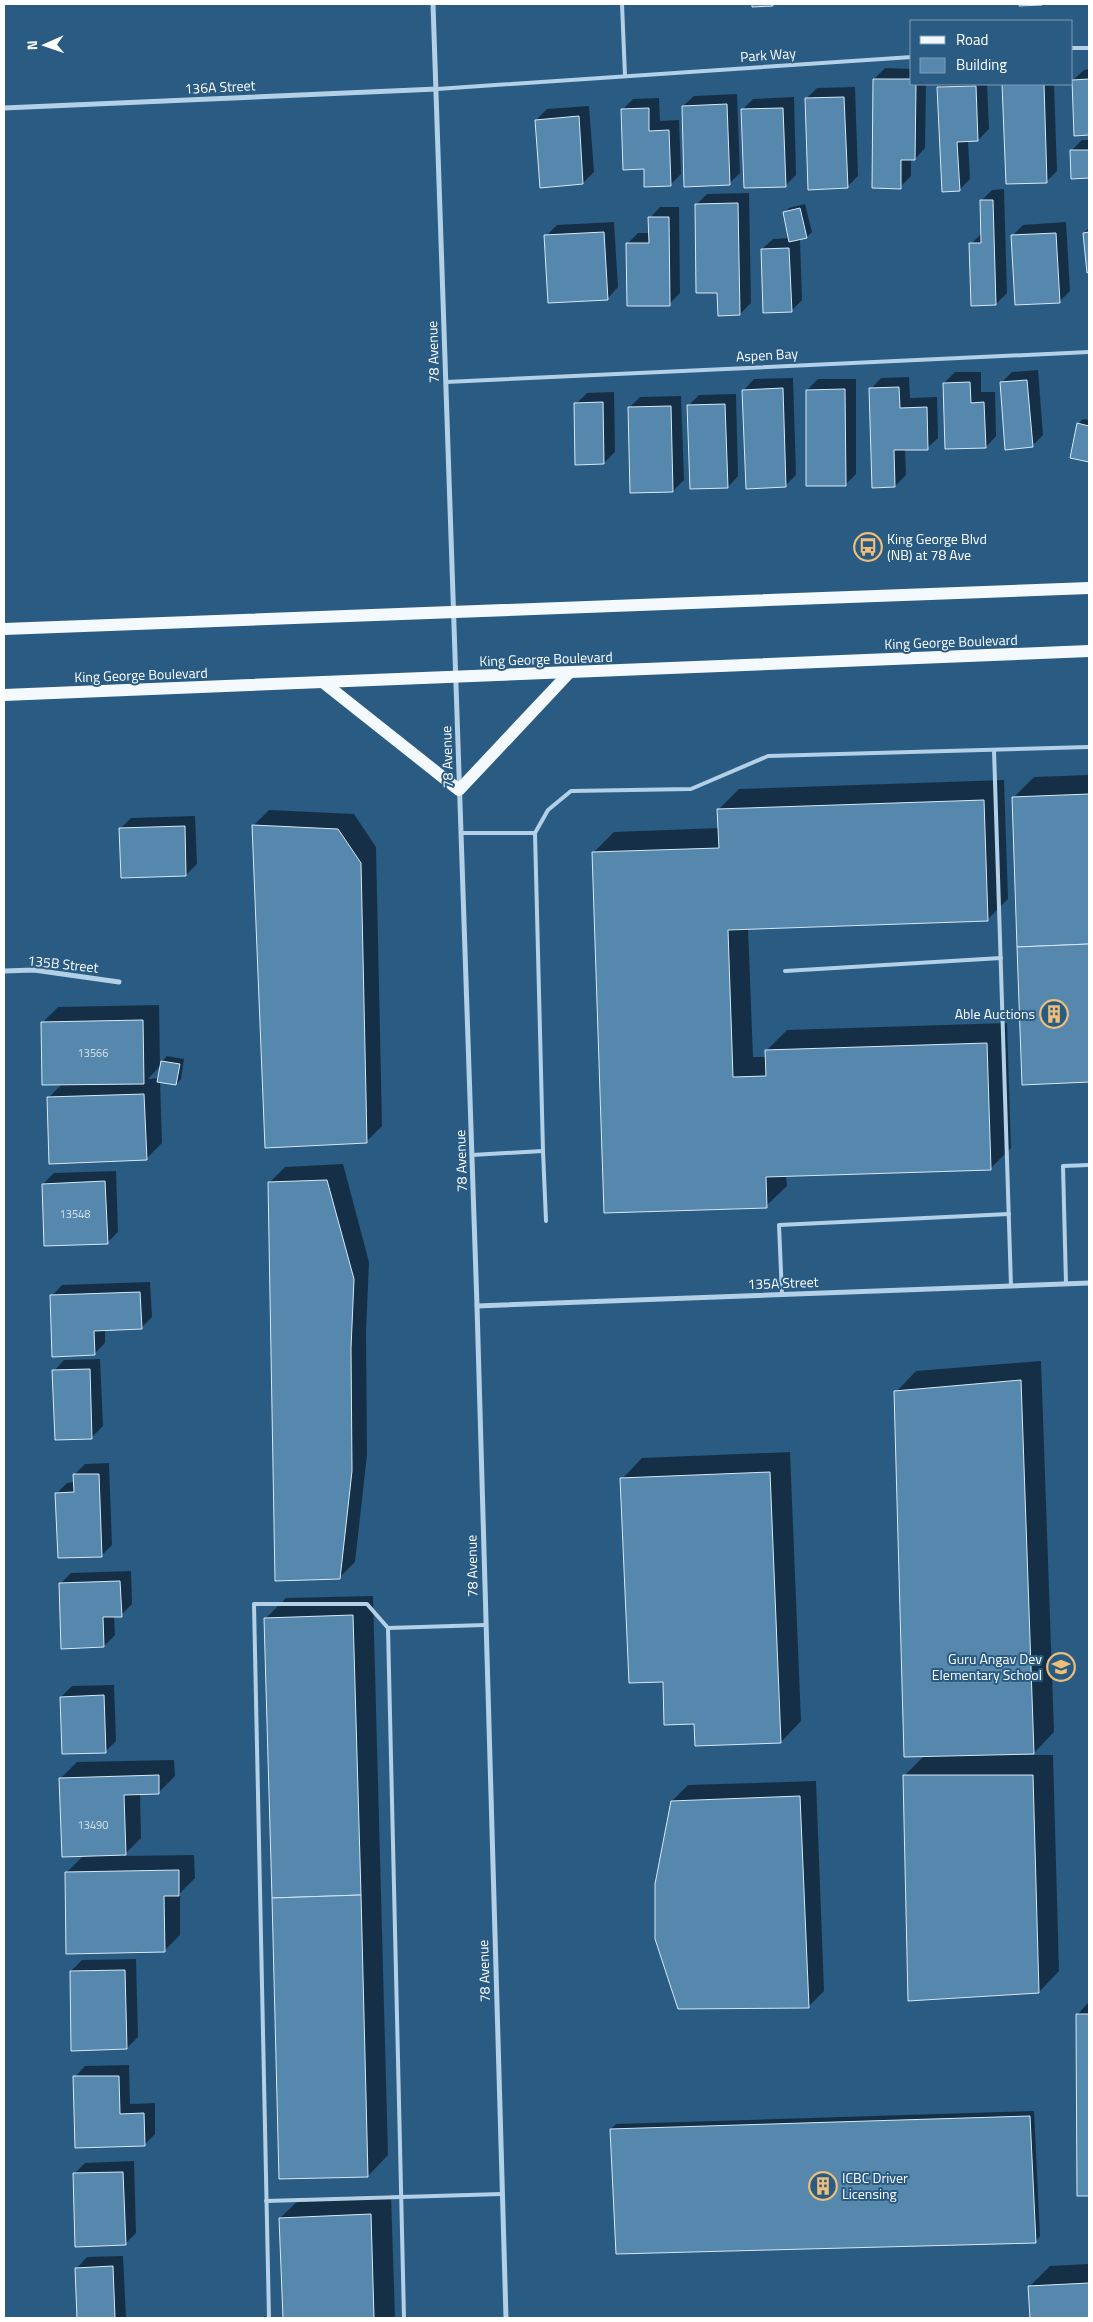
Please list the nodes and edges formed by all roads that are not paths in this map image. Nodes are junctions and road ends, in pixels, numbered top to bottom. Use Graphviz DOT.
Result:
graph roads {
  1 [pos="433,4"];
  2 [pos="622,4"];
  3 [pos="1073,48"];
  4 [pos="1089,48"];
  5 [pos="910,57"];
  6 [pos="625,76"];
  7 [pos="437,89"];
  8 [pos="4,108"];
  9 [pos="1089,352"];
  10 [pos="446,382"];
  11 [pos="1089,588"];
  12 [pos="453,612"];
  13 [pos="4,630"];
  14 [pos="1089,651"];
  15 [pos="568,673"];
  16 [pos="455,677"];
  17 [pos="324,683"];
  18 [pos="4,695"];
  19 [pos="1089,747"];
  20 [pos="994,750"];
  21 [pos="459,790"];
  22 [pos="461,833"];
  23 [pos="535,833"];
  24 [pos="1001,958"];
  25 [pos="4,971"];
  26 [pos="784,971"];
  27 [pos="119,982"];
  28 [pos="543,1151"];
  29 [pos="472,1156"];
  30 [pos="1089,1165"];
  31 [pos="1009,1214"];
  32 [pos="546,1221"];
  33 [pos="1089,1283"];
  34 [pos="1066,1284"];
  35 [pos="1011,1286"];
  36 [pos="782,1295"];
  37 [pos="477,1306"];
  38 [pos="485,1625"];
  39 [pos="388,1628"];
  40 [pos="502,2194"];
  41 [pos="402,2198"];
  42 [pos="266,2201"];
  43 [pos="268,2318"];
  44 [pos="404,2318"];
  45 [pos="506,2318"];
  1 -- 7 [label="street, 78 Avenue"];
  2 -- 6 [label="lane"];
  3 -- 4 [label="lane"];
  5 -- 6 [label="lane, Park Way"];
  6 -- 7 [label="lane, Park Way"];
  7 -- 8 [label="street, 136A Street"];
  7 -- 10 [label="street, 78 Avenue"];
  9 -- 10 [label="lane, Aspen Bay"];
  10 -- 12 [label="street, 78 Avenue"];
  11 -- 12 [label="main road"];
  12 -- 13 [label="main road"];
  12 -- 16 [label="street, 78 Avenue"];
  14 -- 15 [label="main road, King George Boulevard"];
  15 -- 16 [label="main road, King George Boulevard"];
  15 -- 21 [label="main road"];
  16 -- 17 [label="main road, King George Boulevard"];
  16 -- 21 [label="street, 78 Avenue"];
  17 -- 18 [label="main road, King George Boulevard"];
  17 -- 21 [label="main road"];
  19 -- 20 [label="lane"];
  20 -- 23 [label="lane"];
  20 -- 24 [label="lane"];
  21 -- 22 [label="street, 78 Avenue"];
  22 -- 23 [label="lane"];
  22 -- 29 [label="street, 78 Avenue"];
  23 -- 28 [label="lane"];
  24 -- 26 [label="lane"];
  24 -- 31 [label="lane"];
  25 -- 27 [label="street, 135B Street"];
  28 -- 29 [label="lane"];
  28 -- 32 [label="lane"];
  29 -- 37 [label="street, 78 Avenue"];
  30 -- 34 [label="lane"];
  31 -- 35 [label="lane"];
  31 -- 36 [label="lane"];
  33 -- 34 [label="street, 135A Street"];
  34 -- 35 [label="street, 135A Street"];
  35 -- 36 [label="street, 135A Street"];
  36 -- 37 [label="street, 135A Street"];
  37 -- 38 [label="street, 78 Avenue"];
  38 -- 39 [label="lane"];
  38 -- 40 [label="street, 78 Avenue"];
  39 -- 41 [label="lane"];
  39 -- 42 [label="lane"];
  40 -- 41 [label="lane"];
  40 -- 45 [label="street, 78 Avenue"];
  41 -- 42 [label="lane"];
  41 -- 44 [label="lane"];
  42 -- 43 [label="lane"];
}
